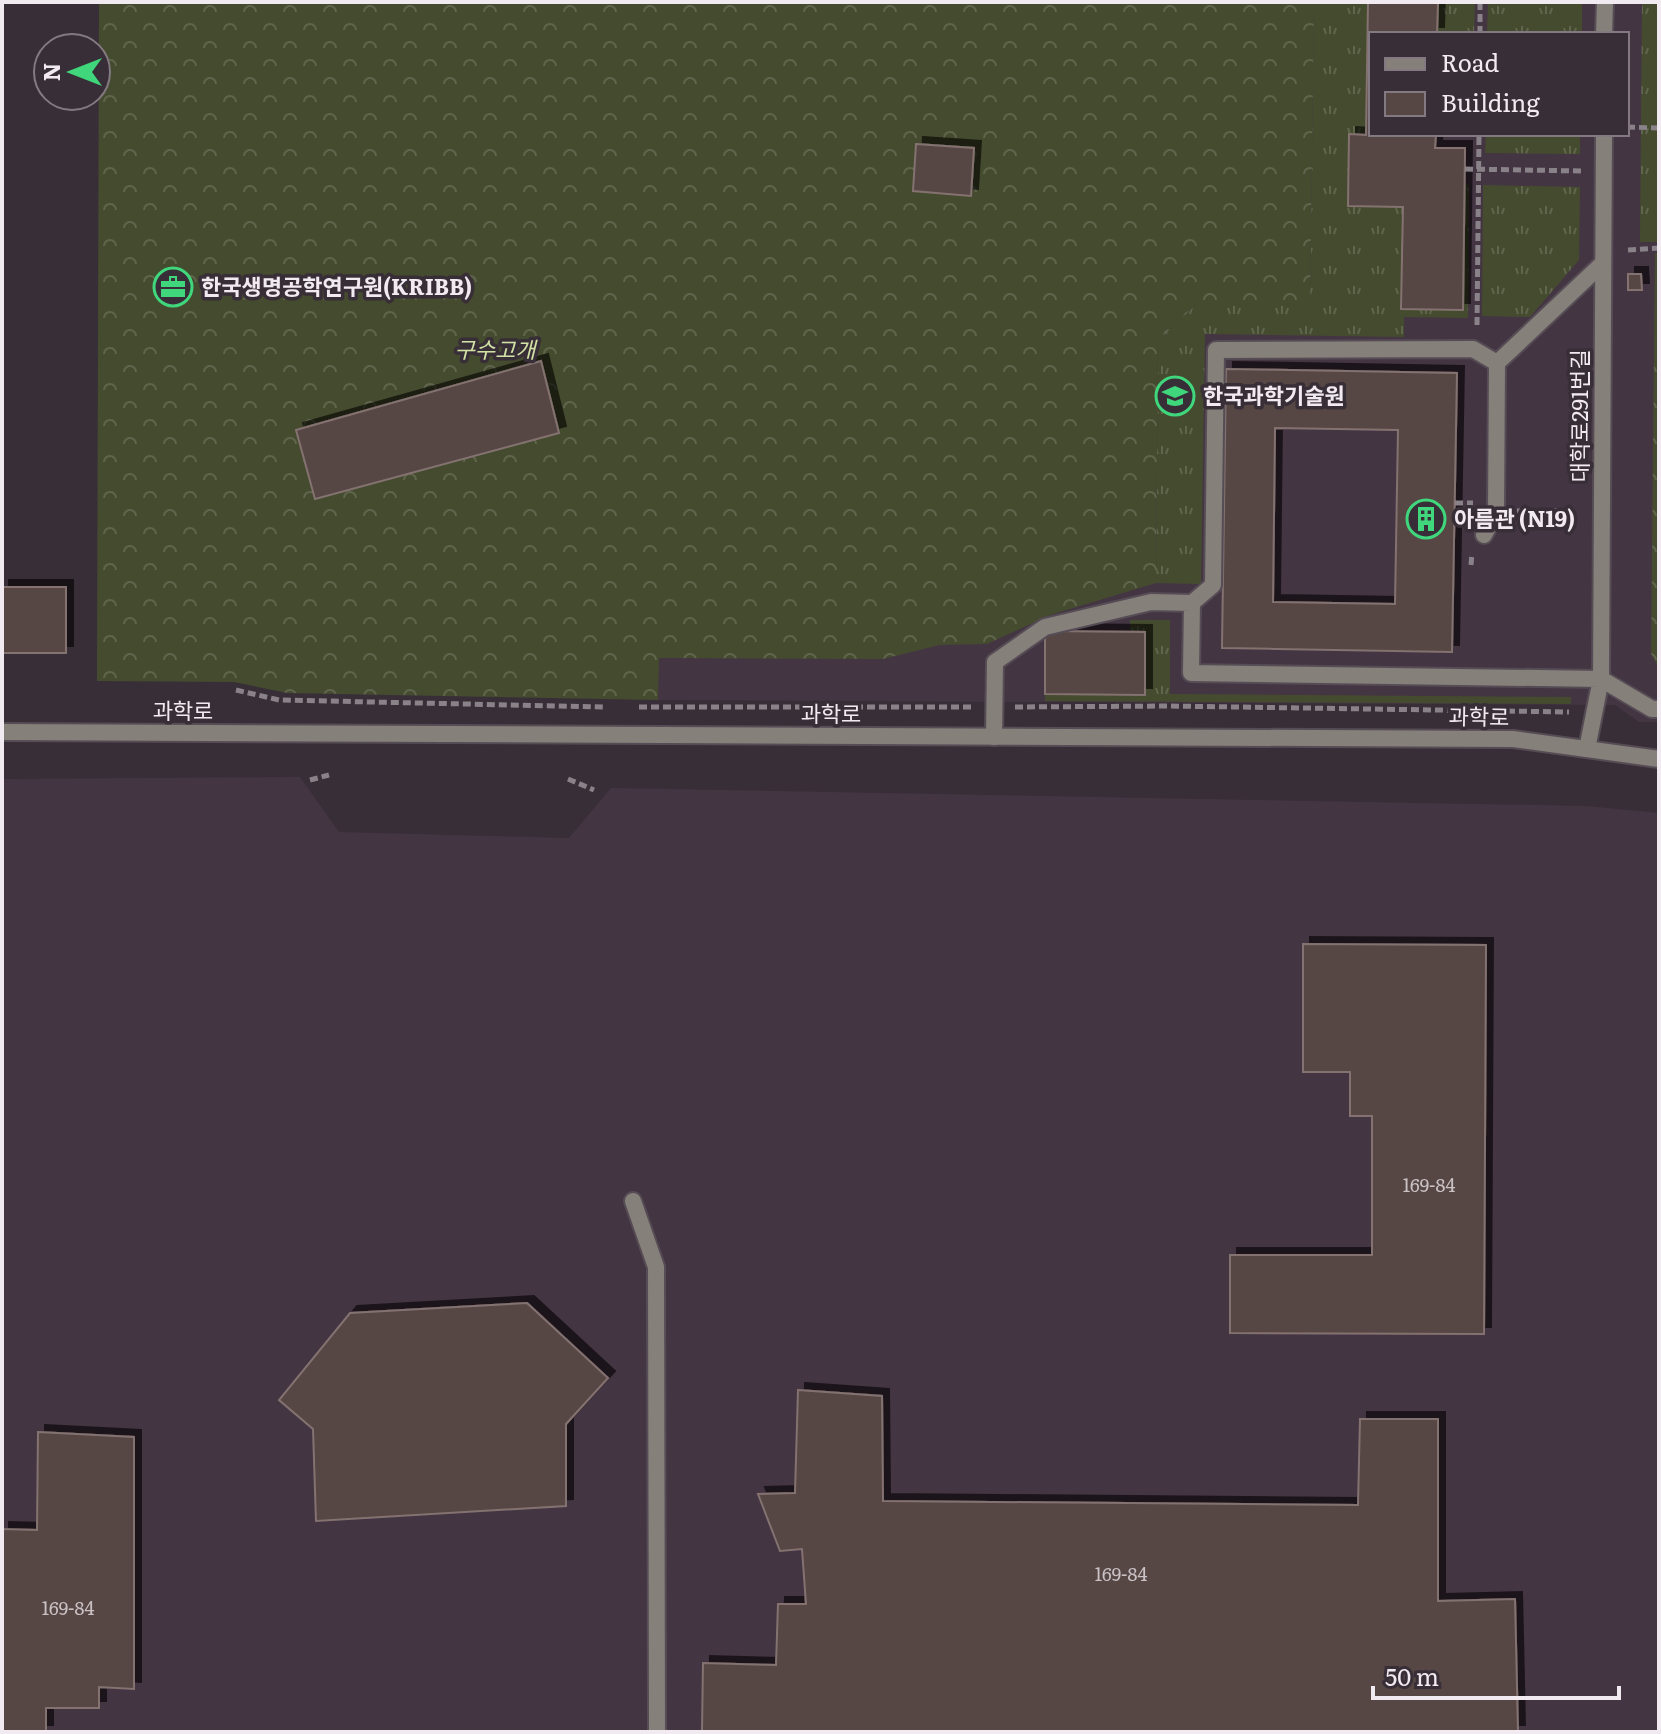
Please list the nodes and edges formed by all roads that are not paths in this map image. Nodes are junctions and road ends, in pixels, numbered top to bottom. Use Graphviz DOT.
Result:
graph roads {
  1 [pos="1605,2"];
  2 [pos="1604,32"];
  3 [pos="1604,136"];
  4 [pos="1603,263"];
  5 [pos="1497,363"];
  6 [pos="1484,535"];
  7 [pos="1192,603"];
  8 [pos="1601,679"];
  9 [pos="1659,709"];
  10 [pos="2,732"];
  11 [pos="994,737"];
  12 [pos="1587,749"];
  13 [pos="1659,759"];
  14 [pos="633,1201"];
  15 [pos="657,1732"];
  1 -- 2 [label="street"];
  3 -- 4 [label="street, 대학로291번길"];
  4 -- 5 [label="street"];
  4 -- 8 [label="street, 대학로291번길"];
  5 -- 6 [label="street"];
  5 -- 7 [label="street"];
  7 -- 8 [label="street"];
  7 -- 11 [label="street"];
  8 -- 9 [label="street"];
  8 -- 12 [label="street, 대학로291번길"];
  10 -- 11 [label="street, 과학로"];
  11 -- 12 [label="street, 과학로"];
  12 -- 13 [label="street, 과학로"];
  14 -- 15 [label="street"];
}
